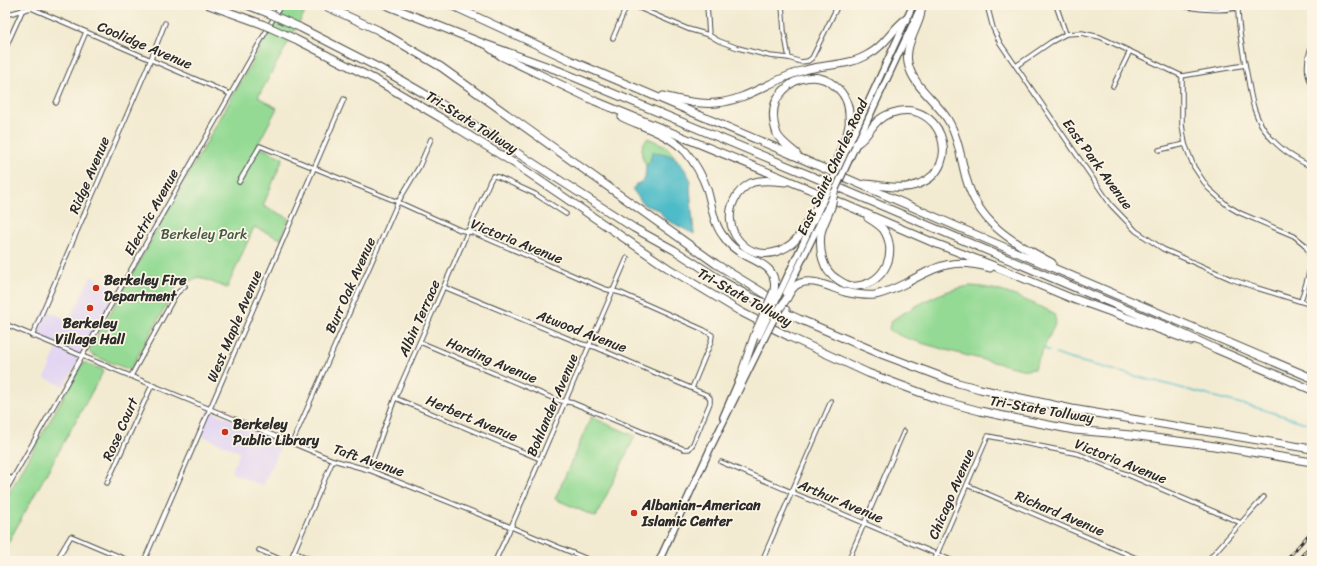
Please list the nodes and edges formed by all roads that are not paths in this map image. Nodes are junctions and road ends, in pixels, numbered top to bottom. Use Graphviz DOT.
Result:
graph roads {
  1 [pos="209,5"];
  2 [pos="222,5"];
  3 [pos="247,5"];
  4 [pos="281,5"];
  5 [pos="323,5"];
  6 [pos="386,5"];
  7 [pos="451,5"];
  8 [pos="627,5"];
  9 [pos="632,5"];
  10 [pos="707,5"];
  11 [pos="782,5"];
  12 [pos="838,5"];
  13 [pos="913,5"];
  14 [pos="921,5"];
  15 [pos="987,5"];
  16 [pos="1056,5"];
  17 [pos="1180,5"];
  18 [pos="1242,5"];
  19 [pos="1238,8"];
  20 [pos="23,9"];
  21 [pos="5,15"];
  22 [pos="906,19"];
  23 [pos="166,23"];
  24 [pos="262,24"];
  25 [pos="86,32"];
  26 [pos="1066,34"];
  27 [pos="709,35"];
  28 [pos="613,38"];
  29 [pos="482,43"];
  30 [pos="1312,44"];
  31 [pos="5,49"];
  32 [pos="1130,51"];
  33 [pos="789,58"];
  34 [pos="151,60"];
  35 [pos="1245,65"];
  36 [pos="1016,66"];
  37 [pos="1182,76"];
  38 [pos="626,84"];
  39 [pos="1312,85"];
  40 [pos="1113,86"];
  41 [pos="230,94"];
  42 [pos="344,99"];
  43 [pos="594,101"];
  44 [pos="56,103"];
  45 [pos="431,139"];
  46 [pos="856,144"];
  47 [pos="1185,144"];
  48 [pos="1159,150"];
  49 [pos="841,156"];
  50 [pos="810,162"];
  51 [pos="1312,167"];
  52 [pos="314,168"];
  53 [pos="837,169"];
  54 [pos="239,182"];
  55 [pos="790,182"];
  56 [pos="860,184"];
  57 [pos="834,193"];
  58 [pos="398,202"];
  59 [pos="827,205"];
  60 [pos="851,207"];
  61 [pos="566,214"];
  62 [pos="468,232"];
  63 [pos="627,258"];
  64 [pos="1094,285"];
  65 [pos="185,286"];
  66 [pos="444,287"];
  67 [pos="613,291"];
  68 [pos="777,292"];
  69 [pos="786,298"];
  70 [pos="1078,301"];
  71 [pos="1301,301"];
  72 [pos="1312,304"];
  73 [pos="778,311"];
  74 [pos="799,319"];
  75 [pos="5,325"];
  76 [pos="32,336"];
  77 [pos="420,342"];
  78 [pos="589,346"];
  79 [pos="1216,349"];
  80 [pos="82,356"];
  81 [pos="743,369"];
  82 [pos="131,376"];
  83 [pos="1312,378"];
  84 [pos="152,385"];
  85 [pos="692,388"];
  86 [pos="1312,390"];
  87 [pos="395,398"];
  88 [pos="831,401"];
  89 [pos="565,402"];
  90 [pos="210,409"];
  91 [pos="904,431"];
  92 [pos="988,436"];
  93 [pos="292,443"];
  94 [pos="711,447"];
  95 [pos="690,449"];
  96 [pos="1312,449"];
  97 [pos="540,459"];
  98 [pos="333,460"];
  99 [pos="721,462"];
  100 [pos="1312,462"];
  101 [pos="369,470"];
  102 [pos="5,475"];
  103 [pos="12,478"];
  104 [pos="107,483"];
  105 [pos="967,485"];
  106 [pos="5,492"];
  107 [pos="792,492"];
  108 [pos="1264,497"];
  109 [pos="864,523"];
  110 [pos="1241,523"];
  111 [pos="511,527"];
  112 [pos="259,550"];
  113 [pos="294,552"];
  114 [pos="937,554"];
  115 [pos="56,561"];
  116 [pos="130,561"];
  117 [pos="144,561"];
  118 [pos="284,561"];
  119 [pos="290,561"];
  120 [pos="314,561"];
  121 [pos="495,561"];
  122 [pos="592,561"];
  123 [pos="659,561"];
  124 [pos="762,561"];
  125 [pos="848,561"];
  126 [pos="934,561"];
  127 [pos="953,561"];
  128 [pos="1143,561"];
  129 [pos="1207,561"];
  1 -- 24 [label="highway"];
  2 -- 24 [label="highway, Tri-State Tollway"];
  3 -- 74 [label="highway, Tri-State Tollway, bridge"];
  4 -- 41 [label="street, Electric Avenue"];
  5 -- 74 [label="highway"];
  6 -- 29 [label="highway"];
  7 -- 38 [label="highway"];
  8 -- 28 [label="street"];
  9 -- 27 [label="street"];
  10 -- 27 [label="street"];
  11 -- 33 [label="street"];
  12 -- 33 [label="street"];
  13 -- 22 [label="main road, East Saint Charles Road"];
  14 -- 46 [label="main road, East Saint Charles Road"];
  14 -- 64 [label="highway"];
  15 -- 36 [label="street, East Park Avenue"];
  16 -- 26 [label="street"];
  17 -- 19 [label="street"];
  18 -- 19 [label="street"];
  19 -- 35 [label="street"];
  20 -- 21 [label="street, Coolidge Avenue"];
  20 -- 25 [label="street, Coolidge Avenue"];
  20 -- 31 [label="street"];
  22 -- 38 [label="highway"];
  22 -- 49 [label="main road, East Saint Charles Road"];
  23 -- 34 [label="street, Ridge Avenue"];
  24 -- 100 [label="highway, Tri-State Tollway, bridge"];
  25 -- 34 [label="street, Coolidge Avenue"];
  25 -- 44 [label="street"];
  26 -- 32 [label="street"];
  26 -- 36 [label="street"];
  27 -- 33 [label="street"];
  29 -- 43 [label="highway"];
  29 -- 79 [label="highway"];
  30 -- 39 [label="street"];
  32 -- 37 [label="street"];
  32 -- 40 [label="street"];
  34 -- 41 [label="street, Coolidge Avenue"];
  34 -- 76 [label="street, Ridge Avenue"];
  35 -- 37 [label="street"];
  35 -- 51 [label="street"];
  36 -- 71 [label="street, East Park Avenue"];
  37 -- 47 [label="street"];
  38 -- 50 [label="highway"];
  41 -- 80 [label="street, Electric Avenue"];
  42 -- 52 [label="street, West Maple Avenue"];
  43 -- 55 [label="highway"];
  43 -- 68 [label="highway"];
  45 -- 58 [label="street, Burr Oak Avenue"];
  46 -- 56 [label="highway"];
  46 -- 57 [label="main road, East Saint Charles Road, bridge"];
  47 -- 48 [label="street"];
  47 -- 71 [label="street"];
  49 -- 50 [label="highway"];
  49 -- 53 [label="highway, bridge"];
  50 -- 56 [label="highway"];
  52 -- 54 [label="street, Victoria Avenue"];
  52 -- 58 [label="street, Victoria Avenue"];
  52 -- 90 [label="street, West Maple Avenue"];
  53 -- 59 [label="main road, East Saint Charles Road, bridge"];
  55 -- 59 [label="highway"];
  55 -- 60 [label="highway"];
  56 -- 64 [label="highway"];
  57 -- 59 [label="highway, bridge"];
  58 -- 62 [label="street, Victoria Avenue"];
  58 -- 93 [label="street, Burr Oak Avenue"];
  59 -- 60 [label="highway"];
  59 -- 68 [label="main road, East Saint Charles Road"];
  59 -- 69 [label="main road, East Saint Charles Road"];
  60 -- 70 [label="highway"];
  61 -- 62 [label="street, Albin Terrace"];
  62 -- 66 [label="street, Albin Terrace"];
  62 -- 67 [label="street, Victoria Avenue"];
  63 -- 67 [label="street, Bohlander Avenue"];
  64 -- 83 [label="highway"];
  65 -- 82 [label="street"];
  66 -- 77 [label="street, Albin Terrace"];
  66 -- 78 [label="street, Atwood Avenue"];
  67 -- 78 [label="street, Bohlander Avenue"];
  67 -- 85 [label="street, Victoria Avenue"];
  68 -- 81 [label="highway, bridge"];
  69 -- 70 [label="highway"];
  69 -- 73 [label="highway, bridge"];
  70 -- 79 [label="highway"];
  71 -- 72 [label="street, East Park Avenue"];
  73 -- 94 [label="main road, bridge"];
  74 -- 96 [label="highway, Tri-State Tollway"];
  75 -- 76 [label="street, Taft Avenue"];
  76 -- 80 [label="street, Taft Avenue"];
  77 -- 87 [label="street, Albin Terrace"];
  77 -- 89 [label="street, Harding Avenue"];
  78 -- 85 [label="street, Atwood Avenue"];
  78 -- 89 [label="street, Bohlander Avenue"];
  79 -- 86 [label="highway"];
  80 -- 82 [label="street, Taft Avenue"];
  80 -- 103 [label="street, Electric Avenue"];
  81 -- 94 [label="main road"];
  82 -- 84 [label="street, Taft Avenue"];
  84 -- 90 [label="street, Taft Avenue"];
  84 -- 104 [label="street, Rose Court"];
  85 -- 95 [label="street, Atwood Avenue"];
  87 -- 97 [label="street, Herbert Avenue"];
  87 -- 101 [label="street, Albin Terrace"];
  88 -- 107 [label="street"];
  89 -- 95 [label="street, Harding Avenue"];
  89 -- 97 [label="street, Bohlander Avenue"];
  90 -- 93 [label="street, Taft Avenue"];
  90 -- 117 [label="street, West Maple Avenue"];
  91 -- 109 [label="street"];
  92 -- 105 [label="street, Chicago Avenue"];
  92 -- 110 [label="street, Victoria Avenue"];
  93 -- 98 [label="street, Taft Avenue"];
  94 -- 123 [label="main road"];
  97 -- 111 [label="street, Bohlander Avenue"];
  98 -- 101 [label="street, Taft Avenue"];
  98 -- 113 [label="street"];
  99 -- 107 [label="street, Arthur Avenue"];
  101 -- 111 [label="street, Taft Avenue"];
  102 -- 103 [label="street"];
  103 -- 106 [label="street, Electric Avenue"];
  105 -- 114 [label="street, Chicago Avenue"];
  105 -- 128 [label="street, Richard Avenue"];
  107 -- 109 [label="street, Arthur Avenue"];
  107 -- 124 [label="street"];
  108 -- 110 [label="street"];
  109 -- 114 [label="street, Arthur Avenue"];
  109 -- 125 [label="street"];
  110 -- 129 [label="street"];
  111 -- 121 [label="street, Bohlander Avenue"];
  111 -- 122 [label="street, Taft Avenue"];
  112 -- 118 [label="street"];
  113 -- 119 [label="street"];
  113 -- 120 [label="street"];
  114 -- 126 [label="street, Chicago Avenue"];
  114 -- 127 [label="street, Arthur Avenue"];
  115 -- 116 [label="street"];
}
